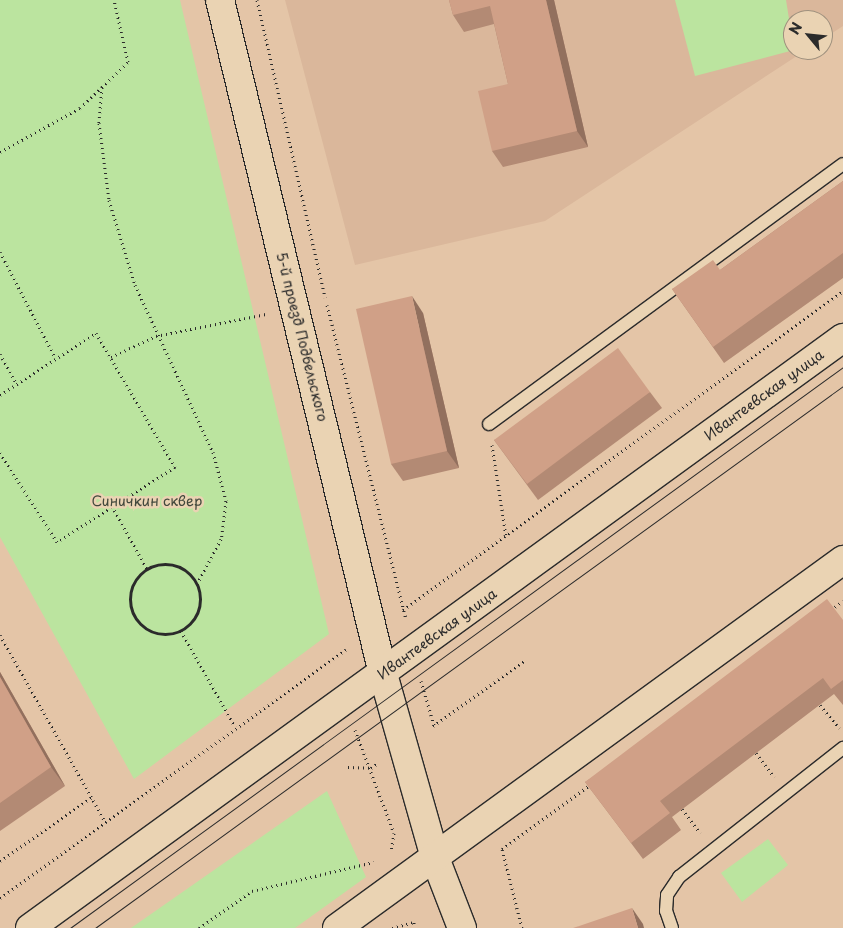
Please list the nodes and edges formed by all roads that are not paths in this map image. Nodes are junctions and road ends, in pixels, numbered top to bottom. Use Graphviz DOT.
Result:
graph roads {
  1 [pos="220,0"];
  2 [pos="843,164"];
  3 [pos="843,338"];
  4 [pos="489,424"];
  5 [pos="843,560"];
  6 [pos="383,674"];
  7 [pos="843,748"];
  8 [pos="435,858"];
  9 [pos="30,928"];
  10 [pos="337,928"];
  11 [pos="462,928"];
  12 [pos="672,928"];
  1 -- 6 [label="street, 5-й проезд Подбельского"];
  2 -- 4 [label="lane"];
  3 -- 6 [label="street, Ивантеевская улица"];
  5 -- 8 [label="street"];
  6 -- 8 [label="street, 5-й проезд Подбельского"];
  6 -- 9 [label="street, Ивантеевская улица"];
  7 -- 12 [label="lane"];
  8 -- 10 [label="street"];
  8 -- 11 [label="street, 5-й проезд Подбельского"];
}
